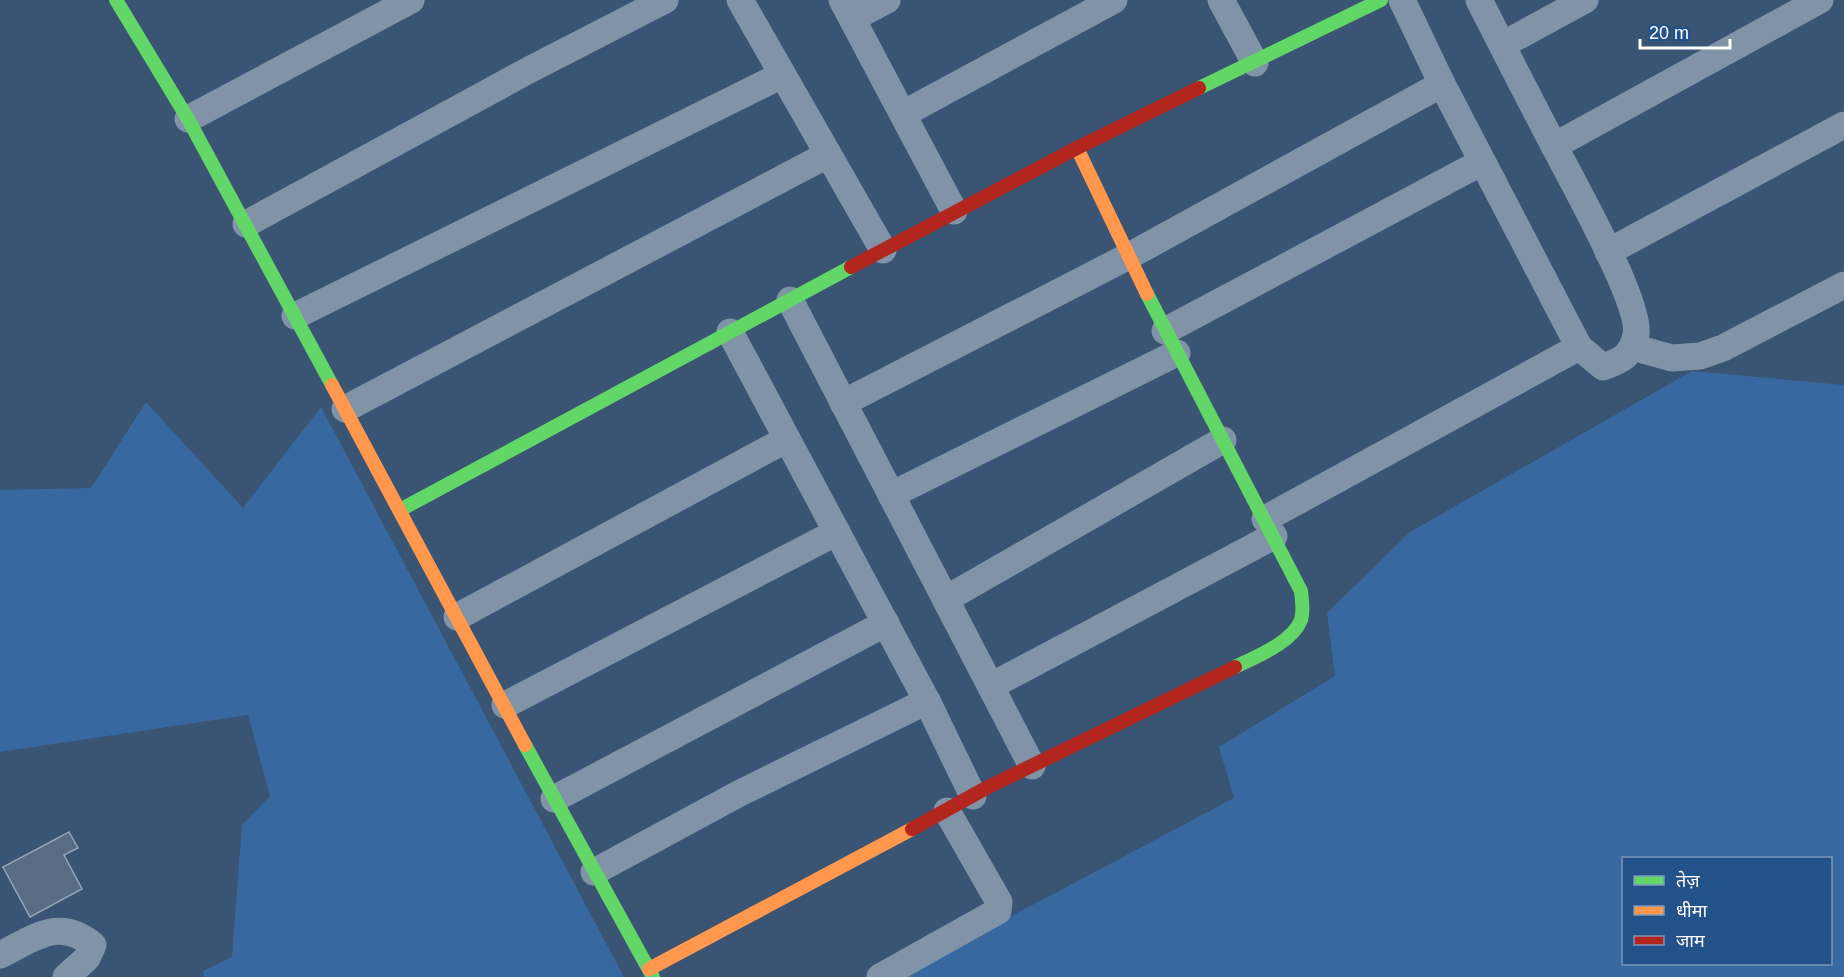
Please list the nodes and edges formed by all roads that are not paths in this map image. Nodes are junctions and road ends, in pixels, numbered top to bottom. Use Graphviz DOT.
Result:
graph roads {
  1 [pos="116,0"];
  2 [pos="411,0"];
  3 [pos="665,0"];
  4 [pos="740,0"];
  5 [pos="887,0"];
  6 [pos="1114,0"];
  7 [pos="1221,0"];
  8 [pos="1381,0"];
  9 [pos="1402,0"];
  10 [pos="1479,0"];
  11 [pos="1585,0"];
  12 [pos="1820,0"];
  13 [pos="847,9"];
  14 [pos="1502,45"];
  15 [pos="1255,63"];
  16 [pos="782,75"];
  17 [pos="1442,84"];
  18 [pos="903,114"];
  19 [pos="188,119"];
  20 [pos="1844,125"];
  21 [pos="1554,146"];
  22 [pos="1077,148"];
  23 [pos="827,155"];
  24 [pos="1482,162"];
  25 [pos="954,211"];
  26 [pos="246,224"];
  27 [pos="883,250"];
  28 [pos="1608,252"];
  29 [pos="1129,256"];
  30 [pos="1844,285"];
  31 [pos="790,300"];
  32 [pos="295,316"];
  33 [pos="730,332"];
  34 [pos="1171,342"];
  35 [pos="1579,347"];
  36 [pos="1632,347"];
  37 [pos="843,403"];
  38 [pos="345,409"];
  39 [pos="787,439"];
  40 [pos="1223,440"];
  41 [pos="891,495"];
  42 [pos="400,510"];
  43 [pos="1269,528"];
  44 [pos="837,532"];
  45 [pos="946,599"];
  46 [pos="457,617"];
  47 [pos="886,623"];
  48 [pos="991,686"];
  49 [pos="927,701"];
  50 [pos="505,705"];
  51 [pos="1032,766"];
  52 [pos="973,796"];
  53 [pos="554,799"];
  54 [pos="946,811"];
  55 [pos="594,872"];
  56 [pos="0,954"];
  57 [pos="651,973"];
  58 [pos="66,977"];
  59 [pos="880,977"];
  1 -- 19 [label="street"];
  2 -- 19 [label="street"];
  3 -- 26 [label="street"];
  4 -- 16 [label="street"];
  5 -- 13 [label="street"];
  6 -- 18 [label="street"];
  7 -- 15 [label="street"];
  8 -- 15 [label="street"];
  9 -- 17 [label="street"];
  10 -- 14 [label="street"];
  11 -- 14 [label="street"];
  12 -- 21 [label="street"];
  13 -- 18 [label="street"];
  14 -- 21 [label="street"];
  15 -- 22 [label="street"];
  16 -- 23 [label="street"];
  16 -- 32 [label="street"];
  17 -- 24 [label="street"];
  17 -- 29 [label="street"];
  18 -- 25 [label="street"];
  19 -- 26 [label="street"];
  20 -- 28 [label="street"];
  21 -- 28 [label="street"];
  22 -- 25 [label="street"];
  22 -- 29 [label="street"];
  23 -- 27 [label="street"];
  23 -- 38 [label="street"];
  24 -- 34 [label="street"];
  24 -- 35 [label="street"];
  25 -- 27 [label="street"];
  26 -- 32 [label="street"];
  27 -- 31 [label="street"];
  28 -- 36 [label="street"];
  29 -- 34 [label="street"];
  29 -- 37 [label="street"];
  30 -- 36 [label="street"];
  31 -- 33 [label="street"];
  31 -- 37 [label="street"];
  32 -- 38 [label="street"];
  33 -- 39 [label="street"];
  33 -- 42 [label="street"];
  34 -- 40 [label="street"];
  34 -- 41 [label="street"];
  35 -- 36 [label="street"];
  35 -- 43 [label="street"];
  37 -- 41 [label="street"];
  38 -- 42 [label="street"];
  39 -- 44 [label="street"];
  39 -- 46 [label="street"];
  40 -- 43 [label="street"];
  40 -- 45 [label="street"];
  41 -- 45 [label="street"];
  42 -- 46 [label="street"];
  43 -- 48 [label="street"];
  43 -- 51 [label="street"];
  44 -- 47 [label="street"];
  44 -- 50 [label="street"];
  45 -- 48 [label="street"];
  46 -- 50 [label="street"];
  47 -- 49 [label="street"];
  47 -- 53 [label="street"];
  48 -- 51 [label="street"];
  49 -- 52 [label="street"];
  49 -- 55 [label="street"];
  50 -- 53 [label="street"];
  51 -- 52 [label="street"];
  52 -- 54 [label="street"];
  53 -- 55 [label="street"];
  54 -- 57 [label="street"];
  54 -- 59 [label="street"];
  55 -- 57 [label="street"];
  56 -- 58 [label="street"];
}
